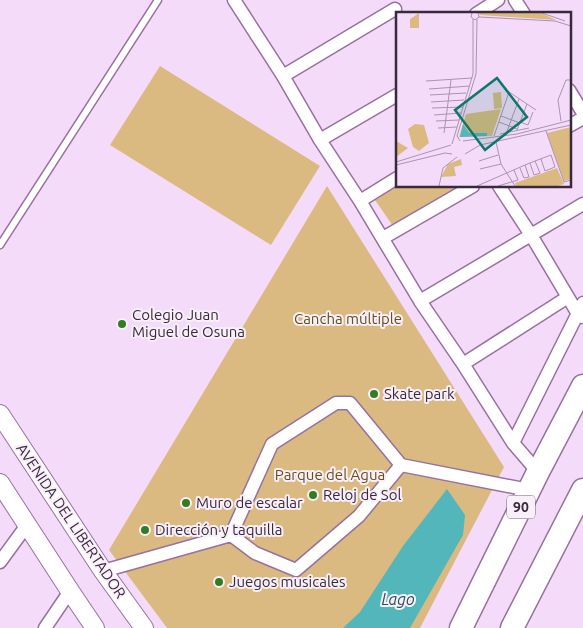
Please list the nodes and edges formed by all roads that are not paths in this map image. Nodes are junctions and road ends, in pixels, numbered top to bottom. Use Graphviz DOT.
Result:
graph roads {
  1 [pos="158,0"];
  2 [pos="234,0"];
  3 [pos="498,0"];
  4 [pos="515,0"];
  5 [pos="394,8"];
  6 [pos="479,12"];
  7 [pos="523,12"];
  8 [pos="283,76"];
  9 [pos="570,92"];
  10 [pos="396,97"];
  11 [pos="583,112"];
  12 [pos="570,125"];
  13 [pos="320,140"];
  14 [pos="396,179"];
  15 [pos="470,188"];
  16 [pos="500,188"];
  17 [pos="360,201"];
  18 [pos="583,204"];
  19 [pos="531,235"];
  20 [pos="383,238"];
  21 [pos="0,245"];
  22 [pos="568,297"];
  23 [pos="420,301"];
  24 [pos="581,311"];
  25 [pos="463,364"];
  26 [pos="583,386"];
  27 [pos="0,414"];
  28 [pos="513,444"];
  29 [pos="402,465"];
  30 [pos="534,481"];
  31 [pos="0,483"];
  32 [pos="583,490"];
  33 [pos="27,525"];
  34 [pos="231,535"];
  35 [pos="0,562"];
  36 [pos="103,570"];
  37 [pos="70,591"];
  38 [pos="45,628"];
  39 [pos="95,628"];
  40 [pos="144,628"];
  41 [pos="460,628"];
  42 [pos="512,628"];
  1 -- 21 [label="lane"];
  2 -- 8 [label="street"];
  3 -- 6 [label="street"];
  4 -- 7 [label="street"];
  5 -- 8 [label="street"];
  8 -- 13 [label="street"];
  9 -- 11 [label="street"];
  10 -- 13 [label="street"];
  11 -- 12 [label="street"];
  13 -- 17 [label="street"];
  14 -- 17 [label="street"];
  15 -- 20 [label="street"];
  16 -- 19 [label="street"];
  17 -- 20 [label="street"];
  18 -- 19 [label="street"];
  19 -- 22 [label="street"];
  19 -- 23 [label="street"];
  20 -- 23 [label="street"];
  22 -- 24 [label="street"];
  22 -- 25 [label="street"];
  23 -- 25 [label="street"];
  24 -- 28 [label="street"];
  25 -- 28 [label="street"];
  26 -- 30 [label="highway, 90"];
  27 -- 36 [label="main road, AVENIDA DEL LIBERTADOR"];
  28 -- 30 [label="street"];
  29 -- 30 [label="street"];
  29 -- 34 [label="street"];
  29 -- 34 [label="street"];
  30 -- 41 [label="highway, 90"];
  31 -- 33 [label="main road"];
  32 -- 42 [label="highway"];
  33 -- 35 [label="street"];
  33 -- 37 [label="main road"];
  34 -- 36 [label="street"];
  36 -- 40 [label="main road, AVENIDA DEL LIBERTADOR"];
  37 -- 38 [label="street"];
  37 -- 39 [label="main road"];
}
